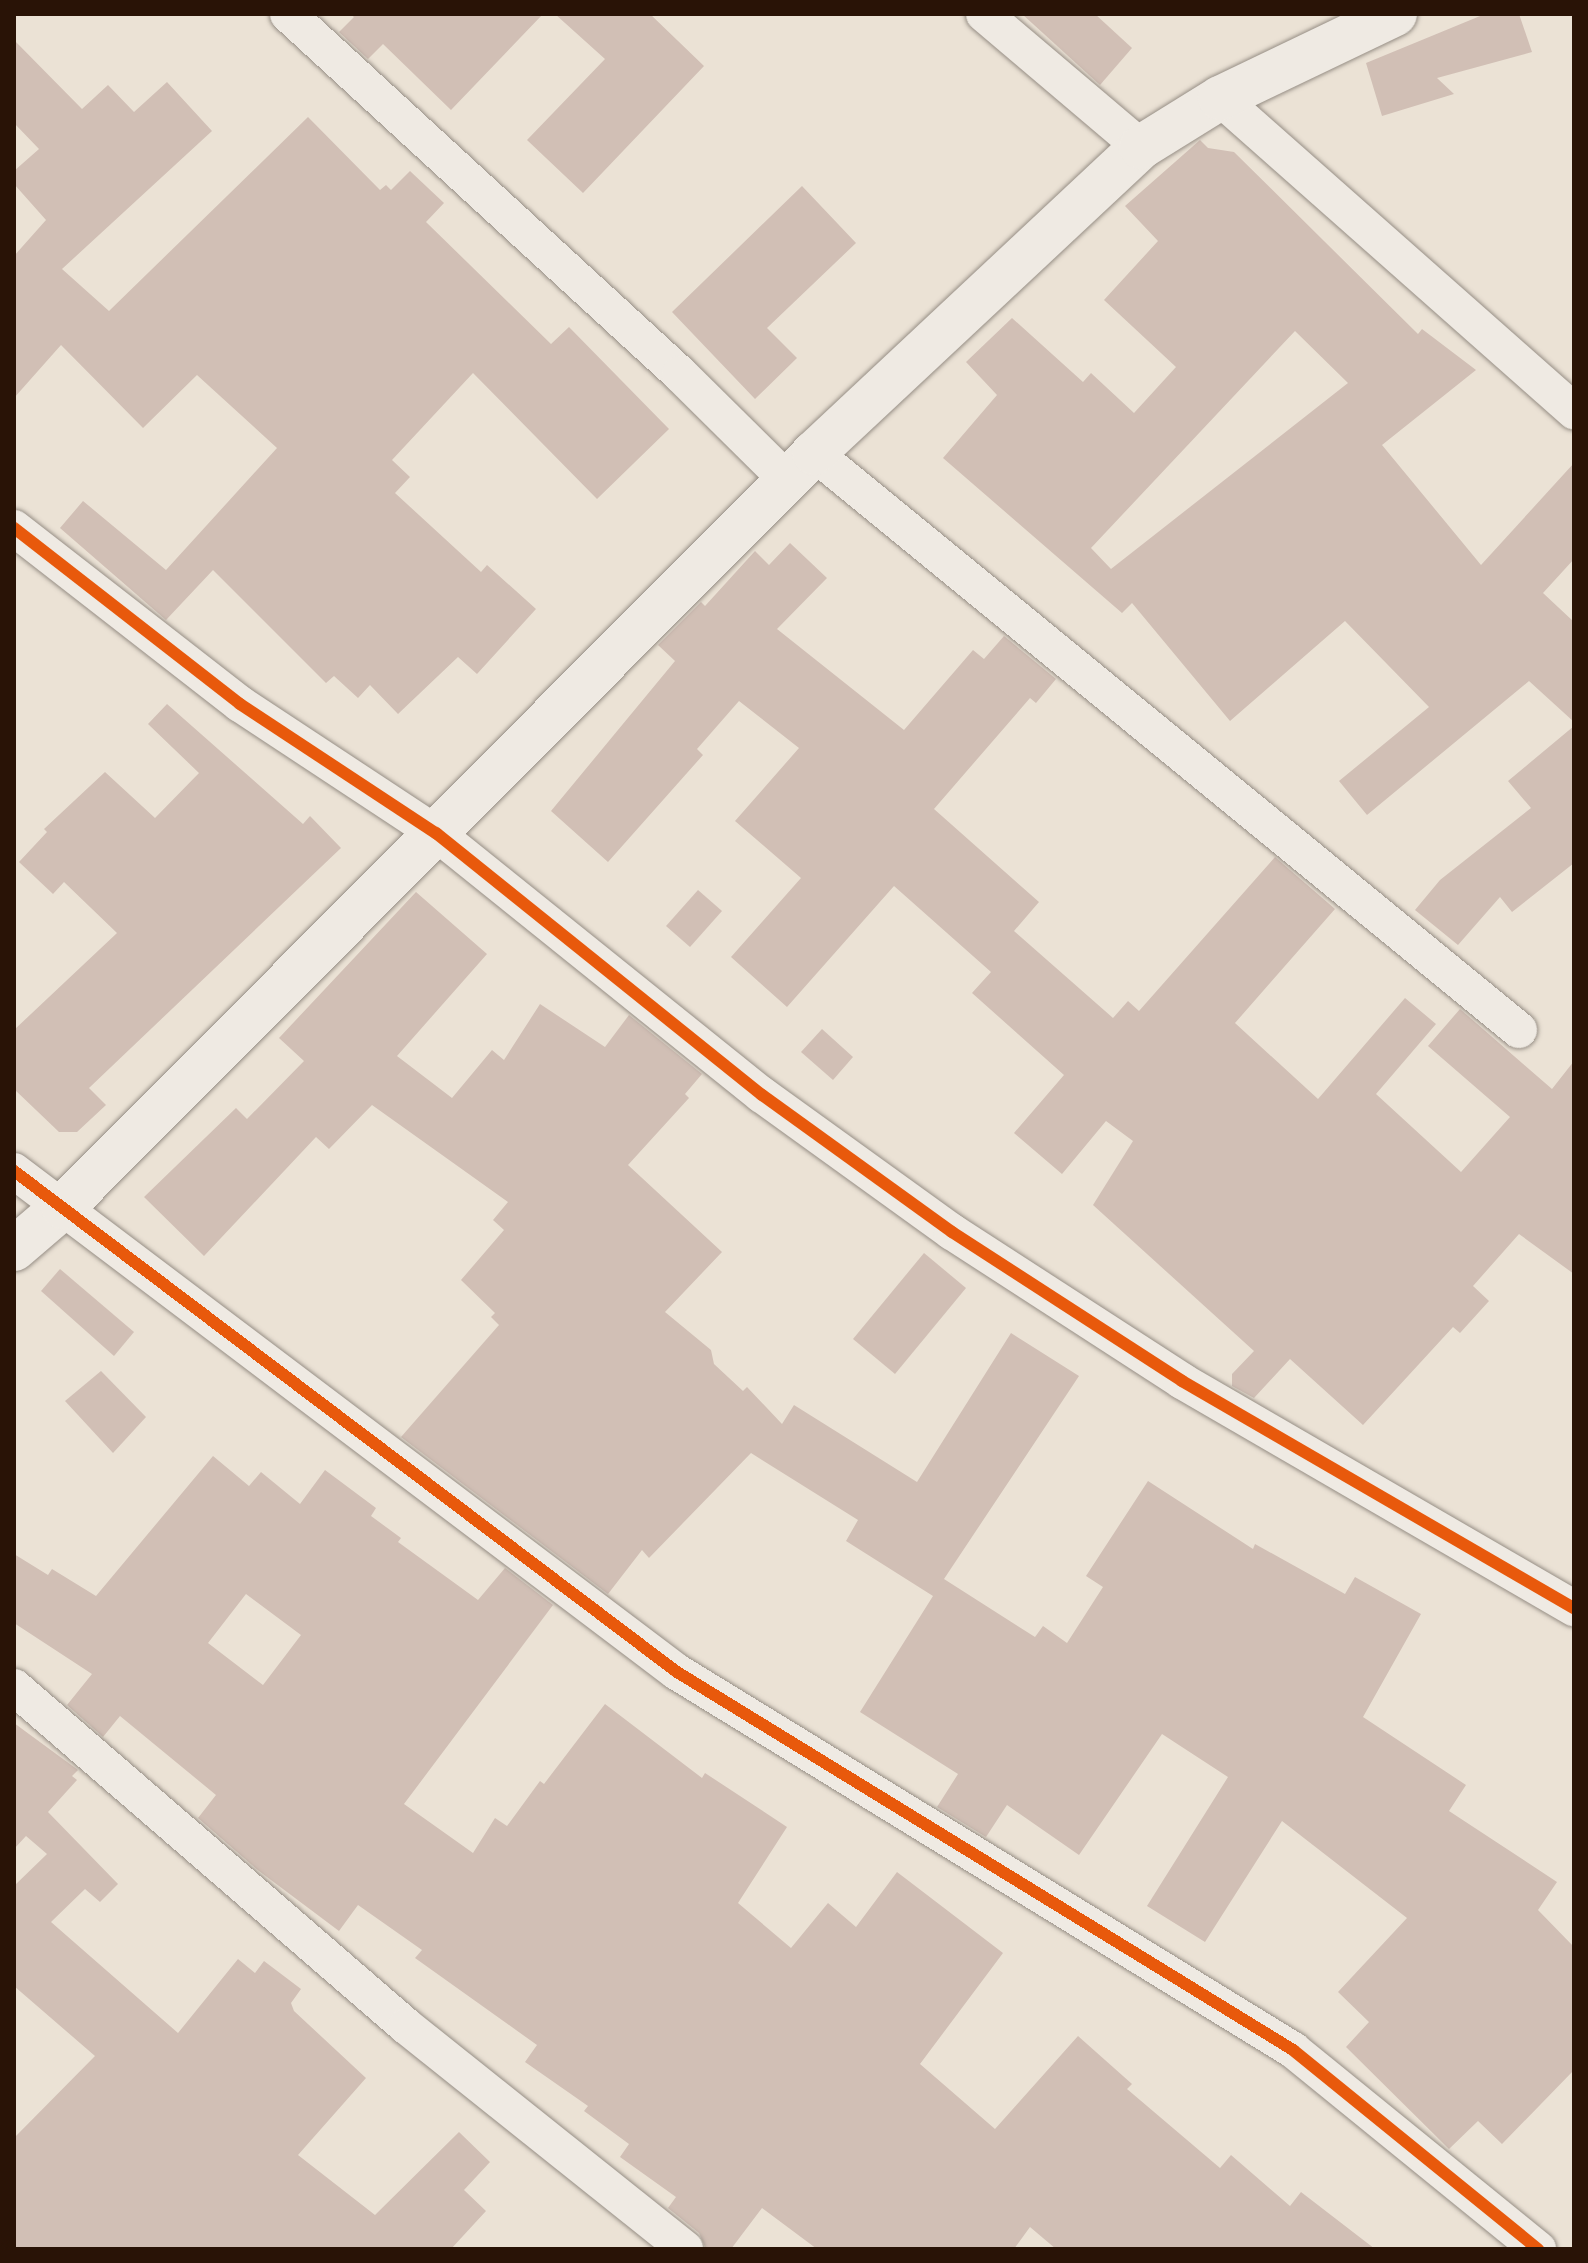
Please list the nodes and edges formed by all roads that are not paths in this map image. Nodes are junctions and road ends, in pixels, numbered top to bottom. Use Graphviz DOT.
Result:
graph roads {
  1 [pos="288,14"];
  2 [pos="984,14"];
  3 [pos="1395,14"];
  4 [pos="1220,98"];
  5 [pos="1141,147"];
  6 [pos="1574,411"];
  7 [pos="801,467"];
  8 [pos="14,528"];
  9 [pos="436,833"];
  10 [pos="1519,1030"];
  11 [pos="14,1171"];
  12 [pos="63,1207"];
  13 [pos="14,1249"];
  14 [pos="1574,1608"];
  15 [pos="14,1687"];
  16 [pos="685,2249"];
  17 [pos="1538,2249"];
  1 -- 7 [label="street"];
  2 -- 5 [label="street"];
  3 -- 4 [label="street"];
  4 -- 5 [label="street"];
  4 -- 6 [label="street"];
  5 -- 7 [label="street"];
  7 -- 9 [label="street"];
  7 -- 10 [label="street"];
  8 -- 9 [label="street"];
  9 -- 12 [label="street"];
  9 -- 14 [label="street"];
  11 -- 12 [label="street"];
  12 -- 13 [label="street"];
  12 -- 17 [label="street"];
  15 -- 16 [label="street"];
}
